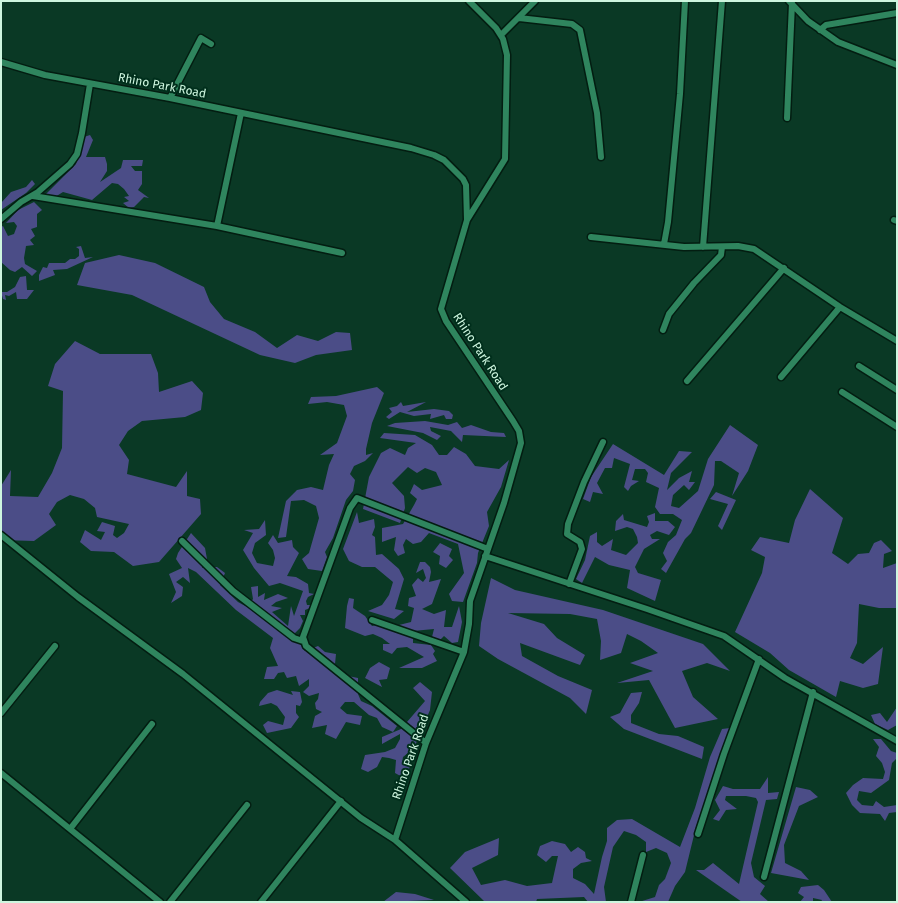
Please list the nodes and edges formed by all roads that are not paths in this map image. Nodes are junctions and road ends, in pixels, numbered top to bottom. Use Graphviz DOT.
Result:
graph roads {
  1 [pos="469,1"];
  2 [pos="535,1"];
  3 [pos="685,1"];
  4 [pos="722,1"];
  5 [pos="790,2"];
  6 [pos="897,13"];
  7 [pos="519,18"];
  8 [pos="820,30"];
  9 [pos="501,36"];
  10 [pos="211,44"];
  11 [pos="1,62"];
  12 [pos="897,65"];
  13 [pos="90,84"];
  14 [pos="170,98"];
  15 [pos="241,113"];
  16 [pos="787,118"];
  17 [pos="601,157"];
  18 [pos="33,196"];
  19 [pos="1,219"];
  20 [pos="467,220"];
  21 [pos="217,226"];
  22 [pos="592,237"];
  23 [pos="664,244"];
  24 [pos="702,246"];
  25 [pos="722,246"];
  26 [pos="342,253"];
  27 [pos="784,268"];
  28 [pos="840,307"];
  29 [pos="663,330"];
  30 [pos="897,341"];
  31 [pos="859,366"];
  32 [pos="781,377"];
  33 [pos="687,380"];
  34 [pos="897,390"];
  35 [pos="842,392"];
  36 [pos="897,427"];
  37 [pos="604,442"];
  38 [pos="1,535"];
  39 [pos="182,541"];
  40 [pos="486,553"];
  41 [pos="568,584"];
  42 [pos="372,620"];
  43 [pos="303,641"];
  44 [pos="55,646"];
  45 [pos="464,652"];
  46 [pos="759,659"];
  47 [pos="813,692"];
  48 [pos="1,713"];
  49 [pos="152,724"];
  50 [pos="897,741"];
  51 [pos="426,743"];
  52 [pos="1,773"];
  53 [pos="341,801"];
  54 [pos="246,805"];
  55 [pos="70,829"];
  56 [pos="698,834"];
  57 [pos="395,840"];
  58 [pos="643,855"];
  59 [pos="764,877"];
  60 [pos="160,902"];
  61 [pos="170,902"];
  62 [pos="261,902"];
  63 [pos="466,902"];
  64 [pos="631,902"];
  1 -- 9 [label="street"];
  2 -- 7 [label="street"];
  3 -- 23 [label="street"];
  4 -- 24 [label="street"];
  5 -- 8 [label="street"];
  5 -- 16 [label="street"];
  6 -- 8 [label="street"];
  7 -- 9 [label="street"];
  7 -- 17 [label="street"];
  8 -- 12 [label="street"];
  9 -- 20 [label="street"];
  10 -- 14 [label="street"];
  11 -- 13 [label="street, Rhino Park Road"];
  13 -- 14 [label="street, Rhino Park Road"];
  13 -- 18 [label="street"];
  14 -- 15 [label="street, Rhino Park Road"];
  15 -- 20 [label="street, Rhino Park Road"];
  15 -- 21 [label="street"];
  18 -- 19 [label="street"];
  18 -- 21 [label="street"];
  20 -- 40 [label="street, Rhino Park Road"];
  21 -- 26 [label="street"];
  22 -- 23 [label="street"];
  23 -- 24 [label="street"];
  24 -- 25 [label="street"];
  25 -- 27 [label="street"];
  25 -- 29 [label="street"];
  27 -- 28 [label="street"];
  27 -- 33 [label="street"];
  28 -- 30 [label="street"];
  28 -- 32 [label="street"];
  31 -- 34 [label="street"];
  35 -- 36 [label="street"];
  37 -- 41 [label="street"];
  38 -- 53 [label="street"];
  39 -- 43 [label="street"];
  40 -- 41 [label="street"];
  40 -- 43 [label="street"];
  40 -- 45 [label="street, Rhino Park Road"];
  41 -- 46 [label="street"];
  42 -- 45 [label="street"];
  43 -- 51 [label="street"];
  44 -- 48 [label="street"];
  45 -- 51 [label="street, Rhino Park Road"];
  46 -- 47 [label="street"];
  46 -- 56 [label="street"];
  47 -- 50 [label="street"];
  47 -- 59 [label="street"];
  49 -- 55 [label="street"];
  51 -- 57 [label="street, Rhino Park Road"];
  52 -- 55 [label="street"];
  53 -- 57 [label="street"];
  53 -- 62 [label="street"];
  54 -- 61 [label="street"];
  55 -- 60 [label="street"];
  57 -- 63 [label="street"];
  58 -- 64 [label="street"];
}
